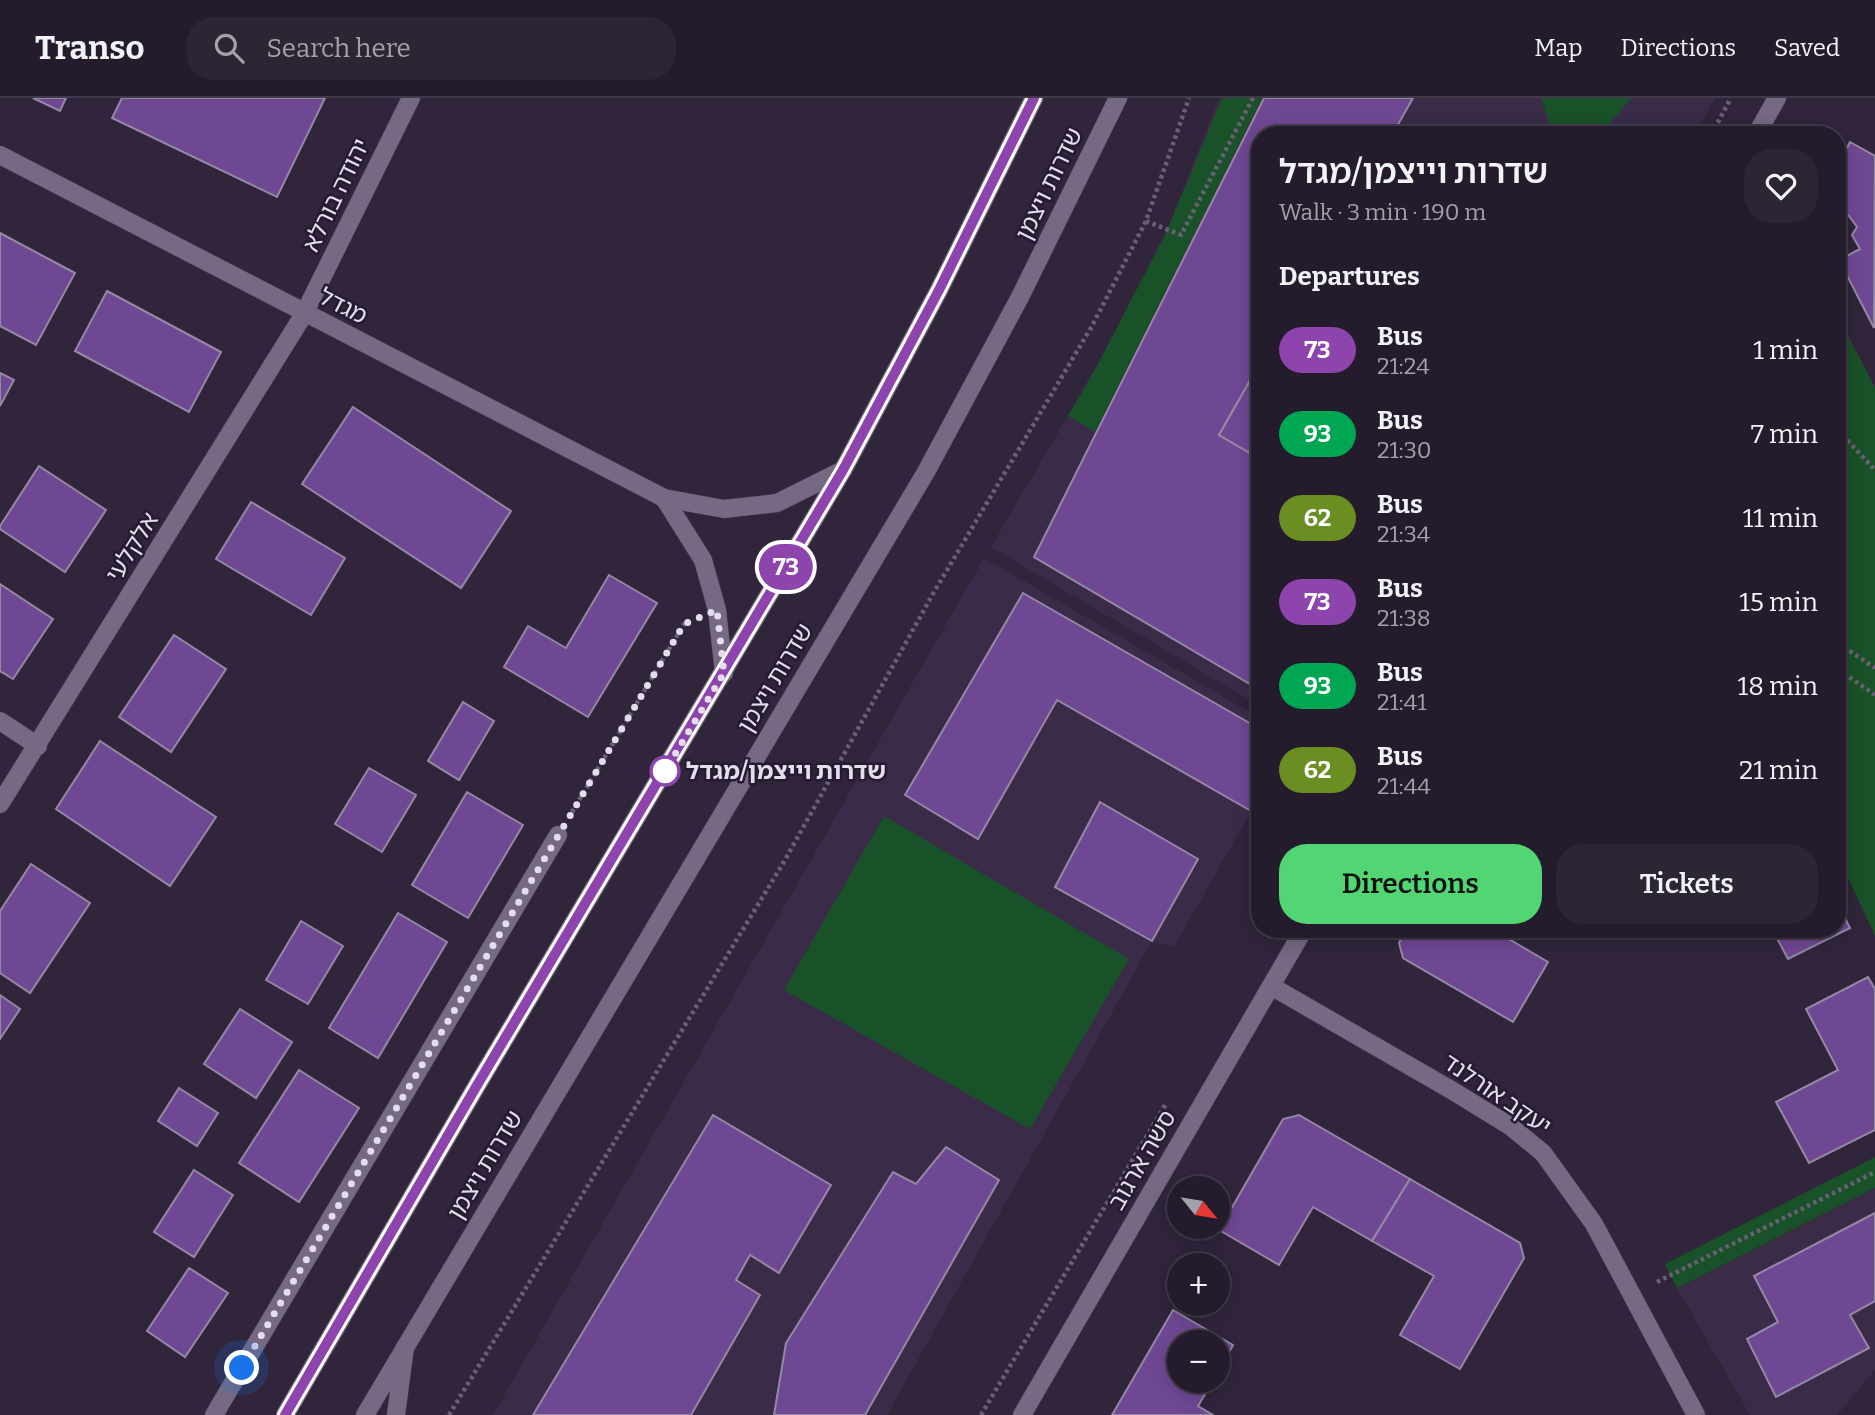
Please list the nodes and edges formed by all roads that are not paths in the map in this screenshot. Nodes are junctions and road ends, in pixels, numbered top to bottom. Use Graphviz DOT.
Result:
graph roads {
  1 [pos="411,98"];
  2 [pos="1034,98"];
  3 [pos="1118,98"];
  4 [pos="1777,98"];
  5 [pos="1761,126"];
  6 [pos="0,155"];
  7 [pos="304,314"];
  8 [pos="843,470"];
  9 [pos="664,498"];
  10 [pos="724,673"];
  11 [pos="0,721"];
  12 [pos="38,746"];
  13 [pos="0,804"];
  14 [pos="558,835"];
  15 [pos="1299,938"];
  16 [pos="1271,986"];
  17 [pos="405,1347"];
  18 [pos="214,1415"];
  19 [pos="285,1415"];
  20 [pos="365,1415"];
  21 [pos="396,1415"];
  22 [pos="1021,1415"];
  23 [pos="1696,1415"];
  1 -- 7 [label="street, יהודה בורלא"];
  2 -- 8 [label="street, שדרות ויצמן"];
  3 -- 17 [label="street, שדרות ויצמן"];
  4 -- 5 [label="street"];
  6 -- 7 [label="street, מגדל"];
  7 -- 9 [label="street, מגדל"];
  7 -- 12 [label="street, אלקלעי"];
  8 -- 9 [label="street, מגדל"];
  8 -- 10 [label="street, שדרות ויצמן"];
  9 -- 10 [label="street"];
  10 -- 19 [label="street, שדרות ויצמן"];
  11 -- 12 [label="street"];
  12 -- 13 [label="street, אלקלעי"];
  14 -- 18 [label="street"];
  15 -- 16 [label="street, סשה ארגוב"];
  16 -- 22 [label="street, סשה ארגוב"];
  16 -- 23 [label="street, יעקב אורלנד"];
  17 -- 20 [label="street, שדרות ויצמן"];
  17 -- 21 [label="street"];
}
